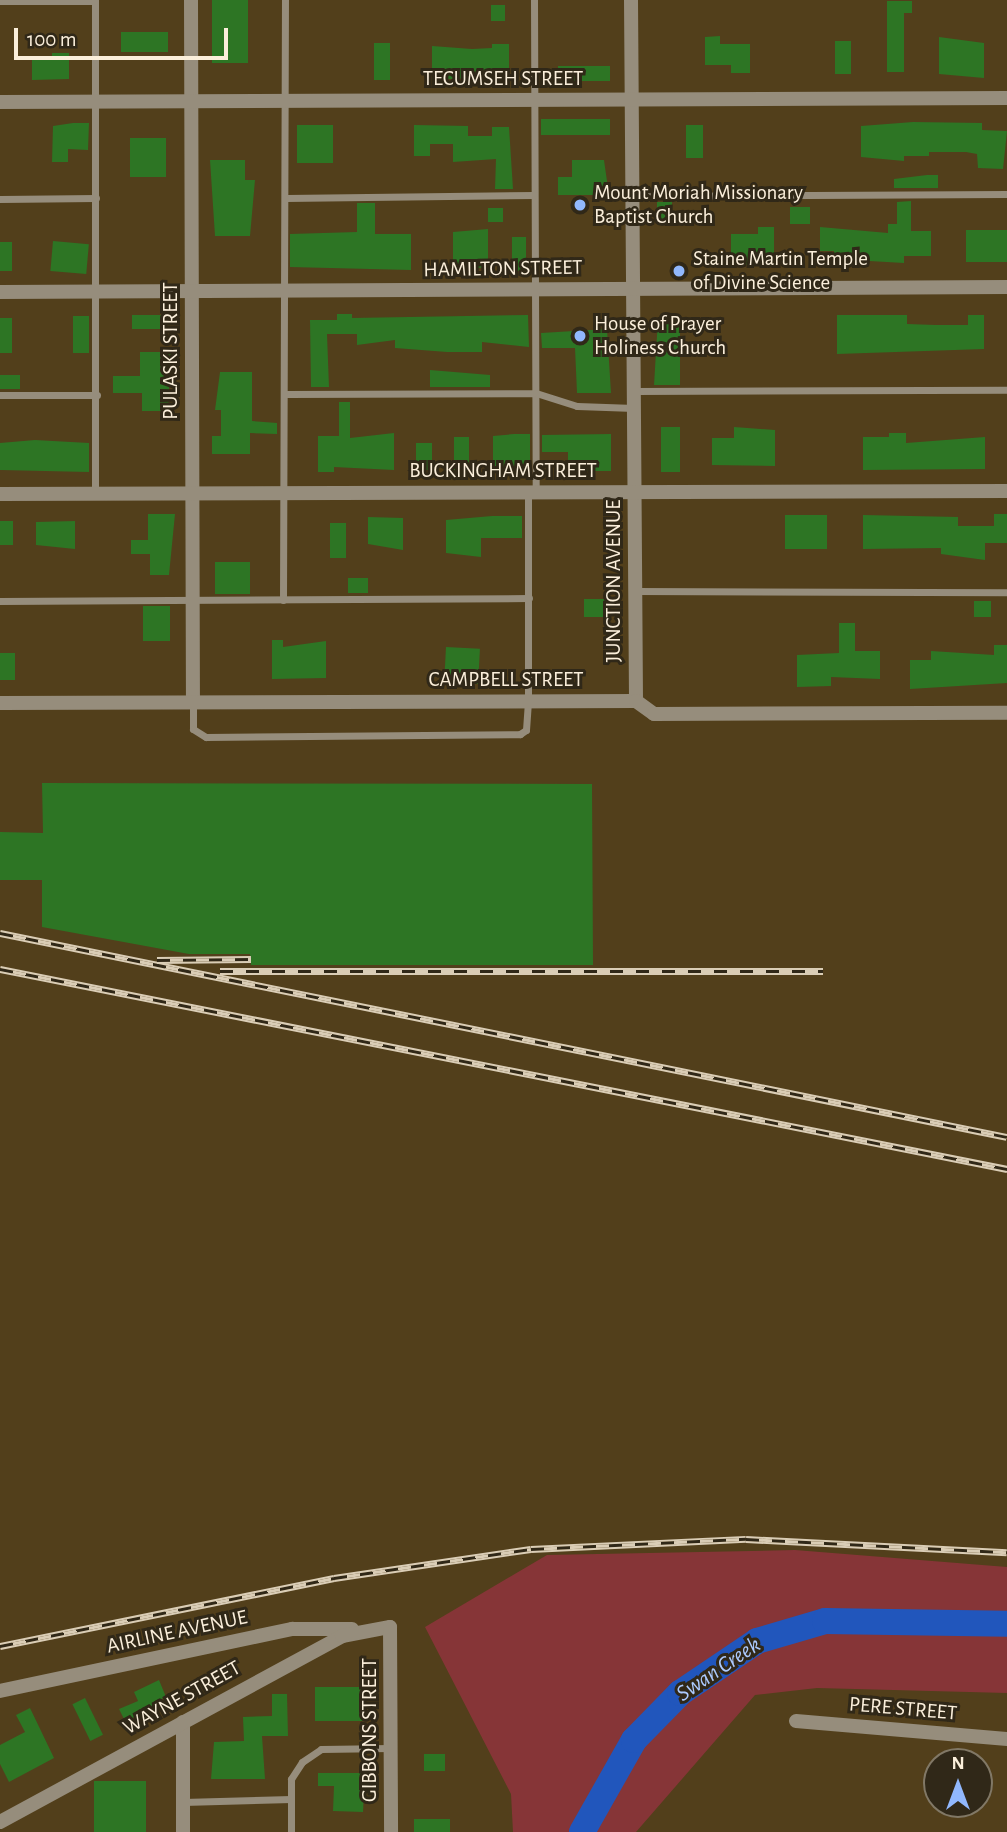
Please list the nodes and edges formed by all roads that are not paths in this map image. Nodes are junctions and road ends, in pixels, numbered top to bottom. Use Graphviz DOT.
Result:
graph roads {
  1 [pos="95,0"];
  2 [pos="191,0"];
  3 [pos="285,0"];
  4 [pos="534,0"];
  5 [pos="631,0"];
  6 [pos="0,1"];
  7 [pos="1007,97"];
  8 [pos="534,99"];
  9 [pos="632,100"];
  10 [pos="192,101"];
  11 [pos="285,101"];
  12 [pos="0,102"];
  13 [pos="95,102"];
  14 [pos="1007,194"];
  15 [pos="534,195"];
  16 [pos="632,196"];
  17 [pos="0,198"];
  18 [pos="96,198"];
  19 [pos="286,198"];
  20 [pos="1007,287"];
  21 [pos="633,289"];
  22 [pos="534,290"];
  23 [pos="0,292"];
  24 [pos="96,292"];
  25 [pos="192,292"];
  26 [pos="286,292"];
  27 [pos="1007,390"];
  28 [pos="634,391"];
  29 [pos="536,393"];
  30 [pos="287,394"];
  31 [pos="0,395"];
  32 [pos="97,395"];
  33 [pos="634,408"];
  34 [pos="1007,491"];
  35 [pos="532,492"];
  36 [pos="634,492"];
  37 [pos="286,493"];
  38 [pos="0,494"];
  39 [pos="95,494"];
  40 [pos="192,494"];
  41 [pos="635,591"];
  42 [pos="1007,592"];
  43 [pos="529,598"];
  44 [pos="283,600"];
  45 [pos="0,601"];
  46 [pos="192,601"];
  47 [pos="528,701"];
  48 [pos="636,701"];
  49 [pos="0,702"];
  50 [pos="192,702"];
  51 [pos="1007,713"];
  52 [pos="390,1627"];
  53 [pos="364,1629"];
  54 [pos="0,1691"];
  55 [pos="796,1721"];
  56 [pos="183,1722"];
  57 [pos="1007,1739"];
  58 [pos="391,1748"];
  59 [pos="291,1799"];
  60 [pos="183,1801"];
  61 [pos="0,1822"];
  62 [pos="183,1832"];
  63 [pos="291,1832"];
  64 [pos="391,1832"];
  1 -- 6 [label="lane"];
  1 -- 13 [label="lane"];
  2 -- 10 [label="street, PULASKI STREET"];
  3 -- 11 [label="lane"];
  4 -- 8 [label="lane"];
  5 -- 9 [label="street, JUNCTION AVENUE"];
  7 -- 9 [label="street, TECUMSEH STREET"];
  8 -- 9 [label="street, TECUMSEH STREET"];
  8 -- 11 [label="street, TECUMSEH STREET"];
  8 -- 15 [label="lane"];
  9 -- 16 [label="street, JUNCTION AVENUE"];
  10 -- 11 [label="street, TECUMSEH STREET"];
  10 -- 13 [label="street, TECUMSEH STREET"];
  10 -- 25 [label="street, PULASKI STREET"];
  11 -- 19 [label="lane"];
  12 -- 13 [label="street, TECUMSEH STREET"];
  13 -- 18 [label="lane"];
  14 -- 16 [label="lane"];
  15 -- 19 [label="lane"];
  15 -- 22 [label="lane"];
  16 -- 21 [label="street, JUNCTION AVENUE"];
  17 -- 18 [label="lane"];
  18 -- 24 [label="lane"];
  19 -- 26 [label="lane"];
  20 -- 21 [label="street, HAMILTON STREET"];
  21 -- 22 [label="street, HAMILTON STREET"];
  21 -- 28 [label="street, JUNCTION AVENUE"];
  22 -- 26 [label="street, HAMILTON STREET"];
  22 -- 29 [label="lane"];
  23 -- 24 [label="street, HAMILTON STREET"];
  24 -- 25 [label="street, HAMILTON STREET"];
  24 -- 32 [label="lane"];
  25 -- 26 [label="street, HAMILTON STREET"];
  25 -- 40 [label="street, PULASKI STREET"];
  26 -- 30 [label="lane"];
  27 -- 28 [label="lane"];
  28 -- 33 [label="street, JUNCTION AVENUE"];
  29 -- 30 [label="lane"];
  29 -- 33 [label="lane"];
  29 -- 35 [label="lane"];
  30 -- 37 [label="lane"];
  31 -- 32 [label="lane"];
  32 -- 39 [label="lane"];
  33 -- 36 [label="street, JUNCTION AVENUE"];
  34 -- 36 [label="street, BUCKINGHAM STREET"];
  35 -- 36 [label="street, BUCKINGHAM STREET"];
  35 -- 37 [label="street, BUCKINGHAM STREET"];
  35 -- 43 [label="lane"];
  36 -- 41 [label="street, JUNCTION AVENUE"];
  37 -- 40 [label="street, BUCKINGHAM STREET"];
  37 -- 44 [label="lane"];
  38 -- 39 [label="street, BUCKINGHAM STREET"];
  39 -- 40 [label="street, BUCKINGHAM STREET"];
  40 -- 46 [label="street, PULASKI STREET"];
  41 -- 42 [label="lane"];
  41 -- 48 [label="street, JUNCTION AVENUE"];
  43 -- 44 [label="lane"];
  43 -- 47 [label="lane"];
  44 -- 46 [label="lane"];
  45 -- 46 [label="lane"];
  46 -- 50 [label="street, PULASKI STREET"];
  47 -- 48 [label="street, CAMPBELL STREET"];
  47 -- 50 [label="street, CAMPBELL STREET"];
  47 -- 50 [label="lane"];
  48 -- 51 [label="street, CAMPBELL STREET"];
  49 -- 50 [label="street, CAMPBELL STREET"];
  52 -- 53 [label="street, WAYNE STREET"];
  52 -- 58 [label="street, GIBBONS STREET"];
  53 -- 54 [label="street, AIRLINE AVENUE"];
  53 -- 56 [label="street, WAYNE STREET"];
  55 -- 57 [label="street, PERE STREET"];
  56 -- 60 [label="street"];
  56 -- 61 [label="street, WAYNE STREET"];
  58 -- 59 [label="lane"];
  58 -- 64 [label="street, GIBBONS STREET"];
  59 -- 60 [label="lane"];
  59 -- 63 [label="lane"];
  60 -- 62 [label="street"];
}
